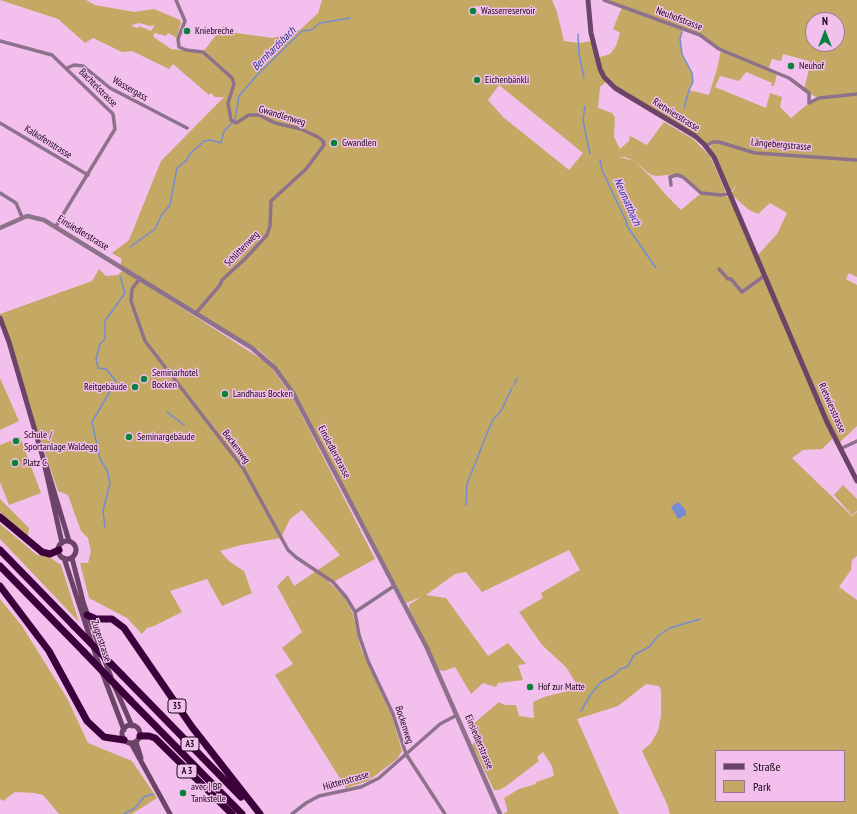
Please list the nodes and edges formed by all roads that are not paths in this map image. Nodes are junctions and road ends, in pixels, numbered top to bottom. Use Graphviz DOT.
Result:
graph roads {
  1 [pos="176,0"];
  2 [pos="588,0"];
  3 [pos="604,0"];
  4 [pos="0,41"];
  5 [pos="66,68"];
  6 [pos="809,93"];
  7 [pos="857,94"];
  8 [pos="819,98"];
  9 [pos="0,122"];
  10 [pos="187,128"];
  11 [pos="318,137"];
  12 [pos="706,146"];
  13 [pos="857,160"];
  14 [pos="88,175"];
  15 [pos="671,185"];
  16 [pos="0,193"];
  17 [pos="730,194"];
  18 [pos="22,217"];
  19 [pos="56,226"];
  20 [pos="0,228"];
  21 [pos="719,269"];
  22 [pos="764,276"];
  23 [pos="140,278"];
  24 [pos="196,313"];
  25 [pos="0,318"];
  26 [pos="857,441"];
  27 [pos="840,449"];
  28 [pos="43,458"];
  29 [pos="857,481"];
  30 [pos="0,517"];
  31 [pos="69,541"];
  32 [pos="62,543"];
  33 [pos="0,550"];
  34 [pos="58,550"];
  35 [pos="64,558"];
  36 [pos="72,558"];
  37 [pos="0,566"];
  38 [pos="0,586"];
  39 [pos="394,586"];
  40 [pos="355,612"];
  41 [pos="87,615"];
  42 [pos="457,715"];
  43 [pos="132,726"];
  44 [pos="124,730"];
  45 [pos="133,740"];
  46 [pos="406,754"];
  47 [pos="170,814"];
  48 [pos="232,814"];
  49 [pos="242,814"];
  50 [pos="259,814"];
  51 [pos="292,814"];
  52 [pos="445,814"];
  53 [pos="500,814"];
  1 -- 11 [label="street, Gwandlenweg"];
  2 -- 12 [label="main road, Rietwiesstrasse"];
  3 -- 6 [label="street, Neuhofstrasse"];
  4 -- 5 [label="street, Bachtelstrasse"];
  5 -- 10 [label="street, Wassergass"];
  5 -- 14 [label="street, Bachtelstrasse"];
  6 -- 8 [label="street, Neuhofstrasse"];
  6 -- 8 [label="street, Neuhofstrasse"];
  7 -- 8 [label="street, Neuhofstrasse"];
  9 -- 14 [label="street, Kalkofenstrasse"];
  11 -- 24 [label="street, Schlittenweg"];
  12 -- 13 [label="street, Längebergstrasse"];
  12 -- 17 [label="main road, Rietwiesstrasse"];
  14 -- 19 [label="street, Bachtelstrasse"];
  15 -- 17 [label="street"];
  16 -- 18 [label="street"];
  17 -- 22 [label="main road, Rietwiesstrasse"];
  18 -- 19 [label="street, Einsiedlerstrasse"];
  18 -- 20 [label="street"];
  19 -- 23 [label="street, Einsiedlerstrasse"];
  21 -- 22 [label="street"];
  22 -- 27 [label="main road, Rietwiesstrasse"];
  23 -- 24 [label="street, Einsiedlerstrasse"];
  23 -- 40 [label="street, Bockenweg"];
  24 -- 39 [label="street, Einsiedlerstrasse"];
  25 -- 28 [label="main road, Zugerstrasse"];
  26 -- 27 [label="street"];
  27 -- 29 [label="main road, Rietwiesstrasse"];
  28 -- 31 [label="main road, Zugerstrasse"];
  28 -- 32 [label="main road, Zugerstrasse"];
  30 -- 34 [label="highway"];
  31 -- 32 [label="main road"];
  31 -- 36 [label="main road, Zugerstrasse"];
  32 -- 34 [label="main road"];
  33 -- 50 [label="highway, A3, bridge"];
  34 -- 35 [label="main road, Zugerstrasse"];
  35 -- 36 [label="main road"];
  35 -- 44 [label="main road, Zugerstrasse"];
  36 -- 41 [label="main road, Zugerstrasse"];
  37 -- 49 [label="highway, A3, bridge"];
  38 -- 45 [label="highway"];
  39 -- 40 [label="street"];
  39 -- 42 [label="street, Einsiedlerstrasse"];
  40 -- 46 [label="street, Bockenweg"];
  41 -- 43 [label="main road, Zugerstrasse"];
  41 -- 50 [label="highway, 35"];
  42 -- 46 [label="street, Hüttenstrasse"];
  42 -- 53 [label="street, Einsiedlerstrasse"];
  43 -- 44 [label="main road"];
  43 -- 45 [label="main road, Zugerstrasse"];
  44 -- 45 [label="main road, Zugerstrasse"];
  45 -- 47 [label="main road, Zugerstrasse"];
  45 -- 48 [label="highway, A 3"];
  46 -- 51 [label="street, Hüttenstrasse"];
  46 -- 52 [label="street, Bockenweg"];
}
